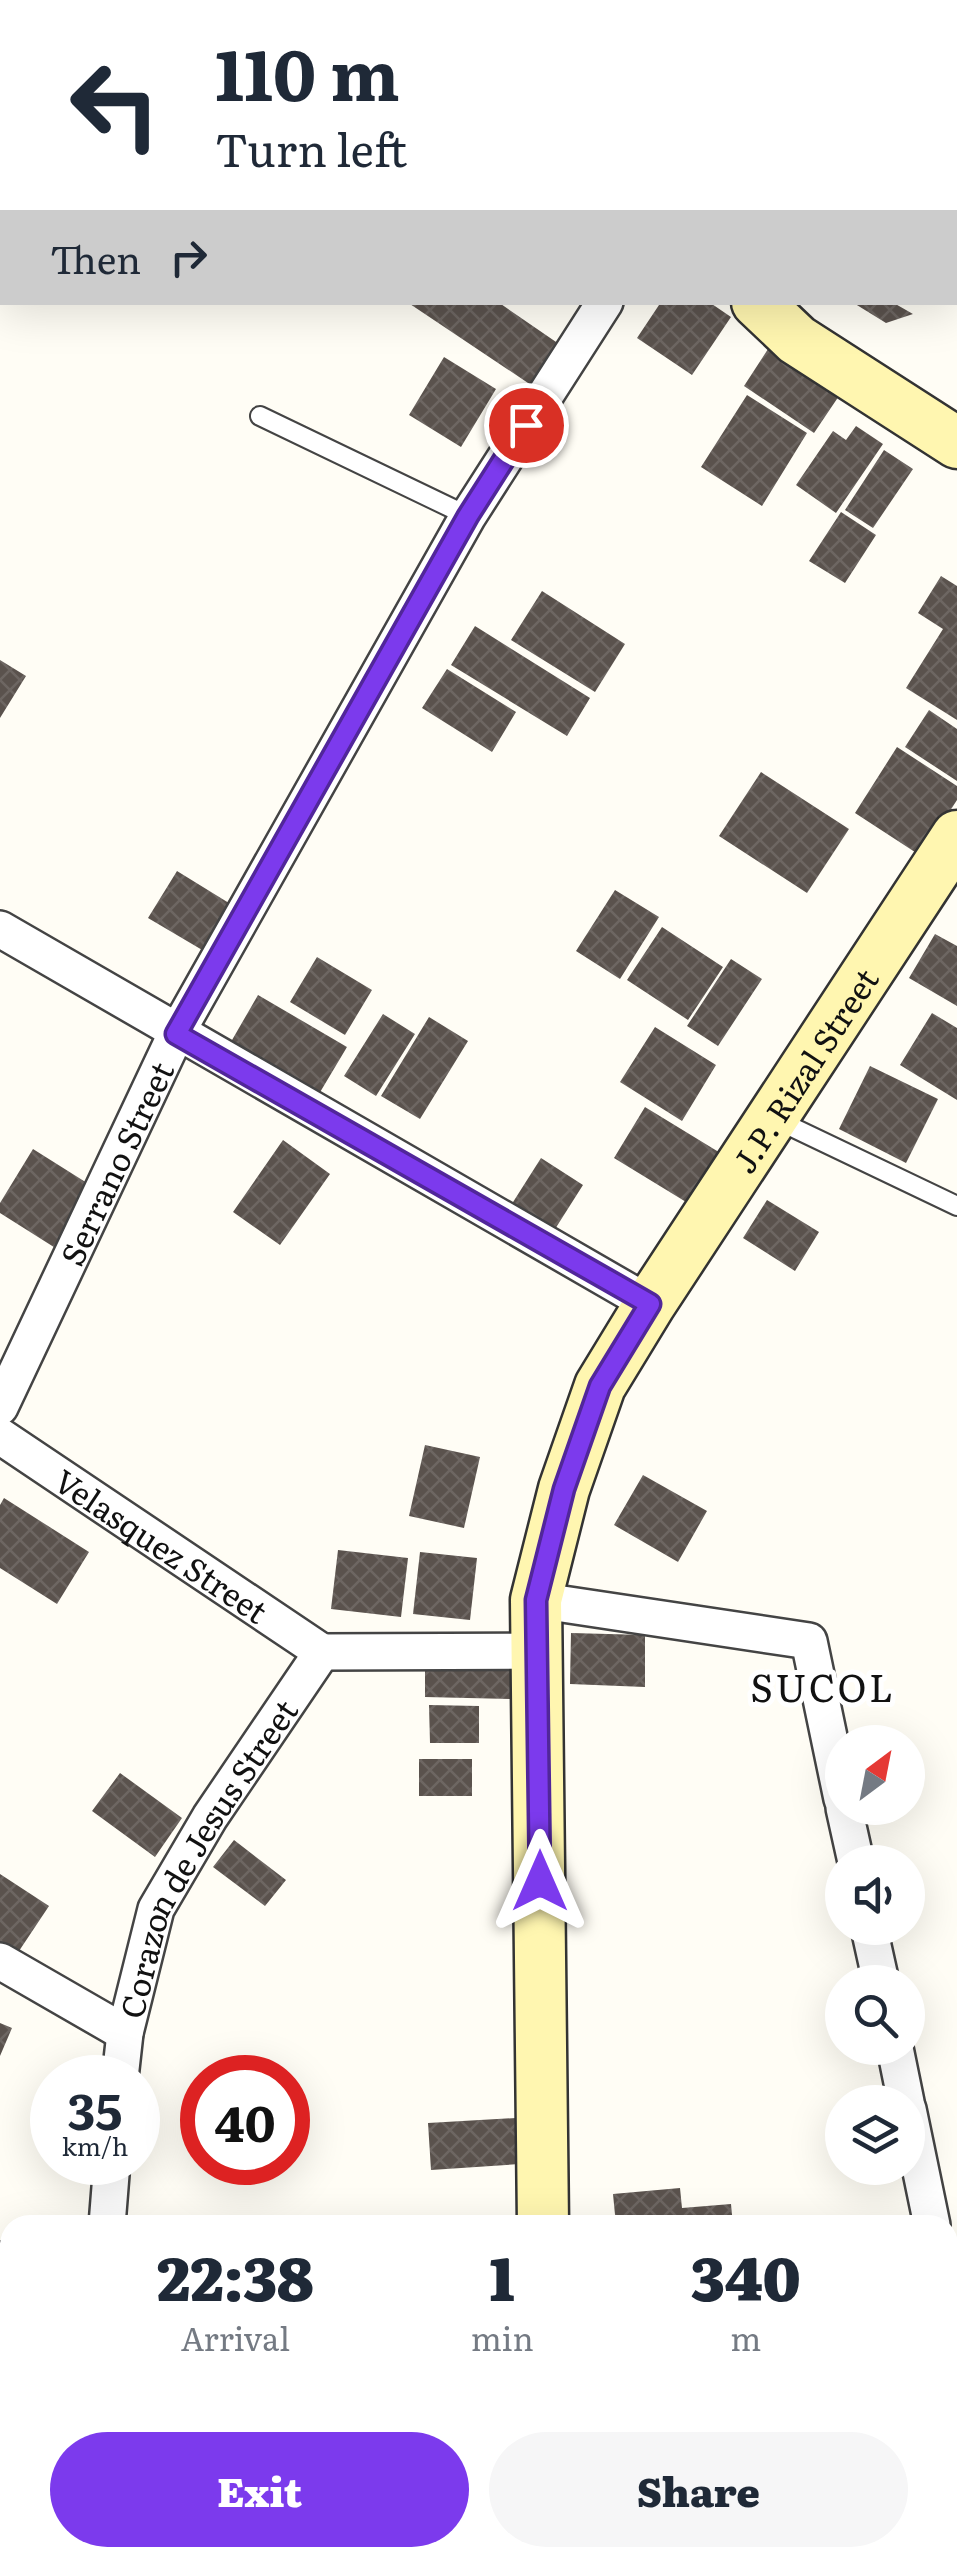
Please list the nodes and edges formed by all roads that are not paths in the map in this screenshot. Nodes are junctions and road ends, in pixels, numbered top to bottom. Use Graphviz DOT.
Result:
graph roads {
  1 [pos="603,305"];
  2 [pos="760,305"];
  3 [pos="260,416"];
  4 [pos="957,443"];
  5 [pos="468,516"];
  6 [pos="957,836"];
  7 [pos="0,929"];
  8 [pos="176,1034"];
  9 [pos="775,1118"];
  10 [pos="957,1206"];
  11 [pos="650,1304"];
  12 [pos="0,1407"];
  13 [pos="0,1436"];
  14 [pos="536,1600"];
  15 [pos="539,1651"];
  16 [pos="322,1652"];
  17 [pos="827,1725"];
  18 [pos="0,1961"];
  19 [pos="125,2033"];
  20 [pos="123,2055"];
  21 [pos="110,2185"];
  22 [pos="924,2185"];
  23 [pos="107,2215"];
  24 [pos="543,2215"];
  25 [pos="930,2215"];
  1 -- 5 [label="street, Serrano Street"];
  2 -- 4 [label="street"];
  3 -- 5 [label="lane"];
  5 -- 8 [label="street, Serrano Street"];
  6 -- 9 [label="street, J.P. Rizal Street"];
  7 -- 8 [label="street"];
  8 -- 11 [label="street"];
  8 -- 12 [label="street, Serrano Street"];
  9 -- 10 [label="lane"];
  9 -- 11 [label="street, J.P. Rizal Street"];
  11 -- 14 [label="street, J.P. Rizal Street"];
  13 -- 16 [label="street, Velasquez Street"];
  14 -- 15 [label="street, J.P. Rizal Street"];
  14 -- 17 [label="street"];
  15 -- 16 [label="street"];
  15 -- 24 [label="street, J.P. Rizal Street"];
  16 -- 19 [label="street, Corazon de Jesus Street"];
  18 -- 19 [label="street"];
  19 -- 20 [label="street, Corazon de Jesus Street"];
  21 -- 23 [label="street"];
  22 -- 25 [label="street"];
}
